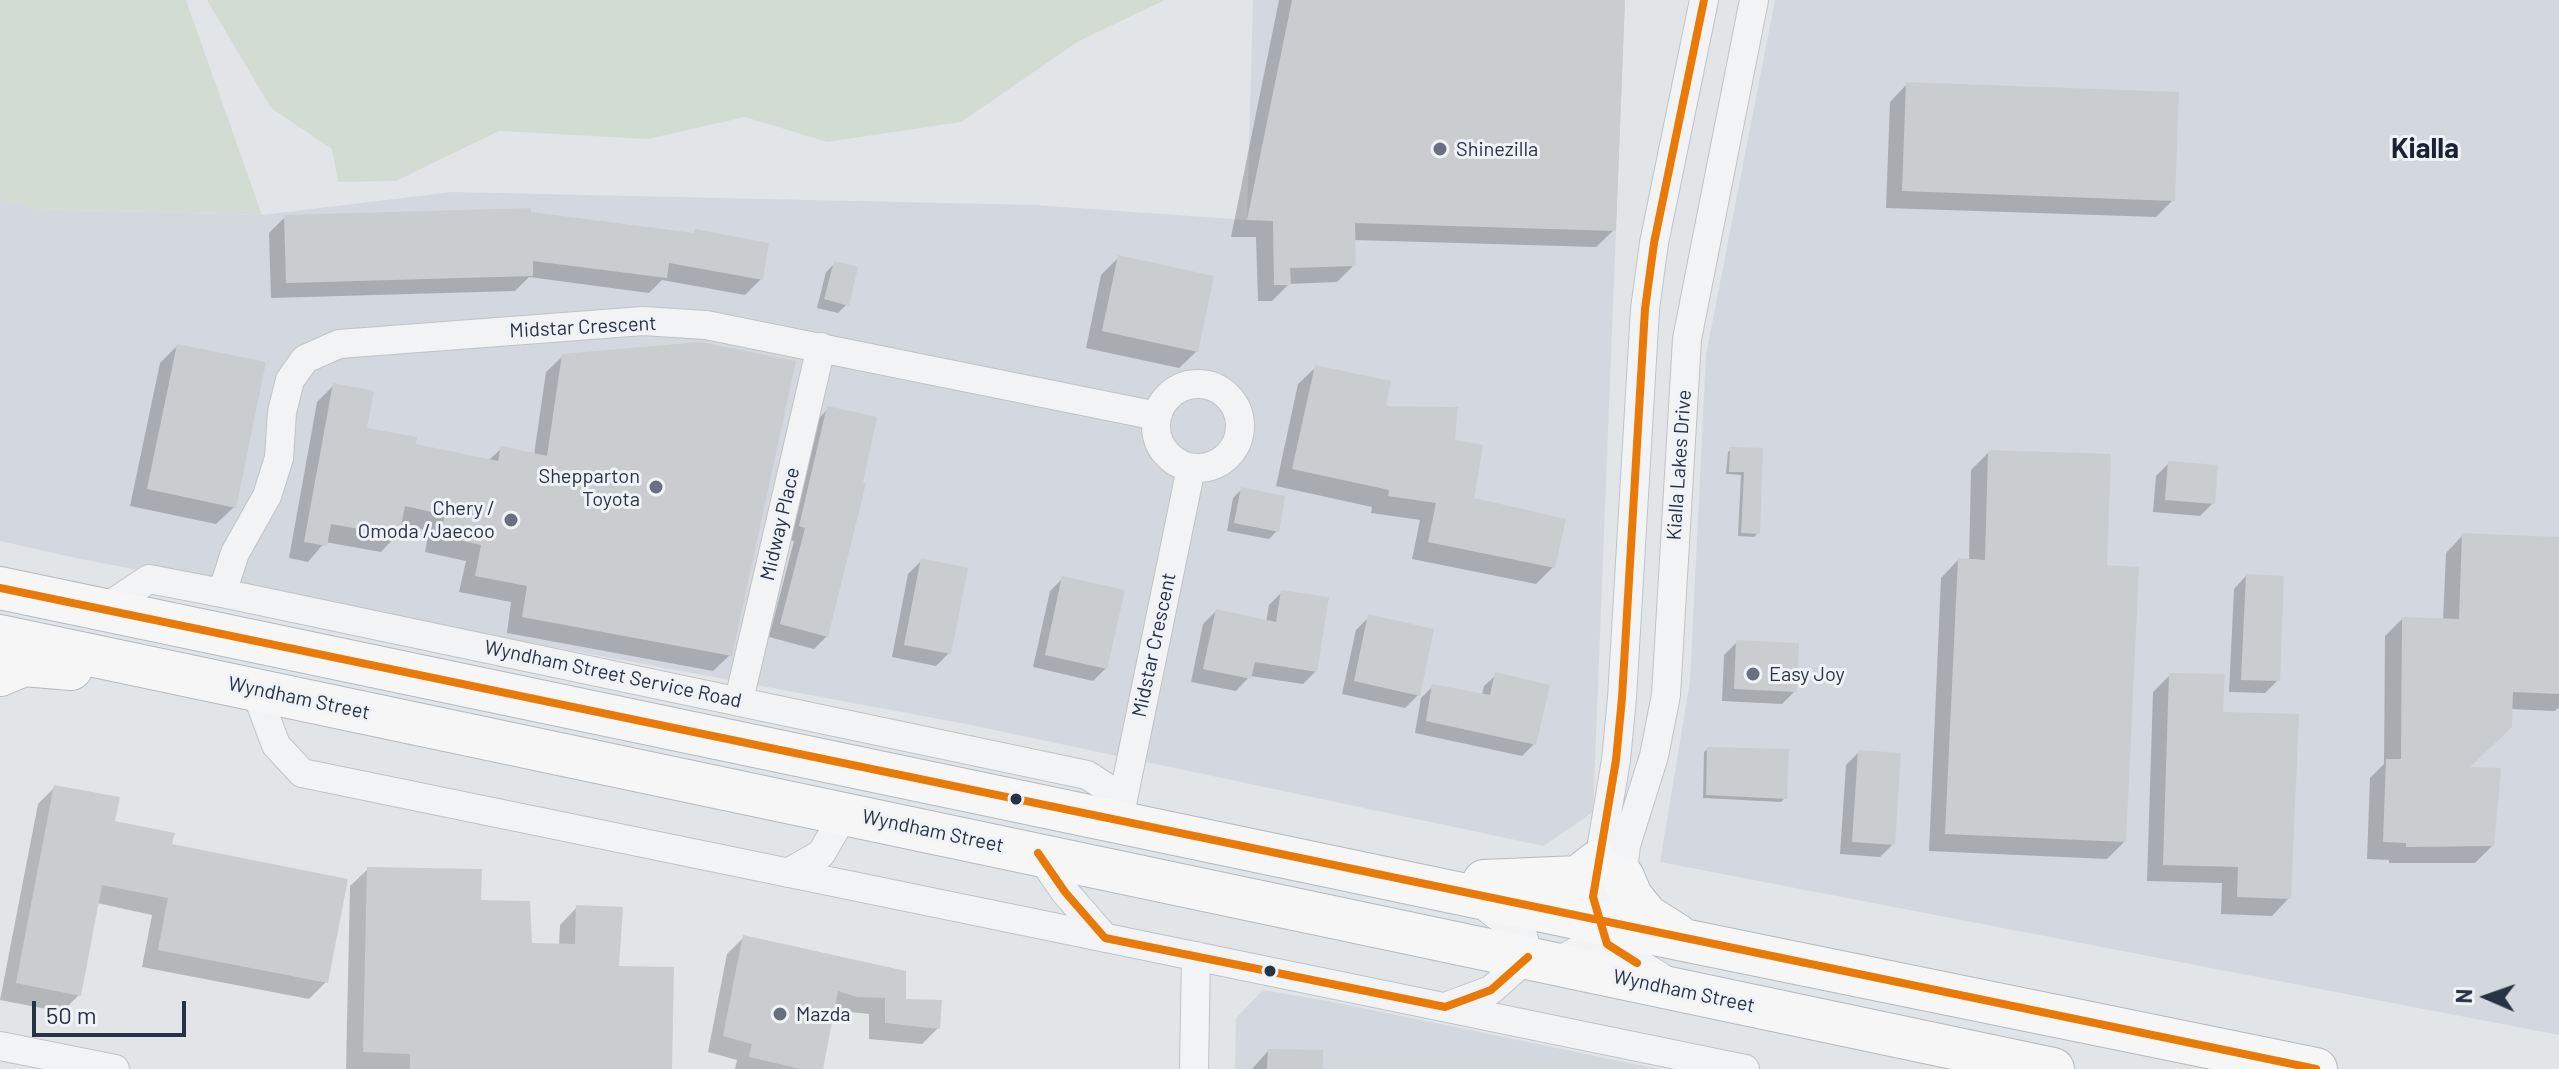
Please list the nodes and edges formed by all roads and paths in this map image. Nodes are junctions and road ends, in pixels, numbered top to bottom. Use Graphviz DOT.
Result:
graph roads {
  1 [pos="1704,0"];
  2 [pos="1754,0"];
  3 [pos="1687,339"];
  4 [pos="821,347"];
  5 [pos="1157,416"];
  6 [pos="1635,438"];
  7 [pos="1191,468"];
  8 [pos="4,589"];
  9 [pos="222,593"];
  10 [pos="104,609"];
  11 [pos="0,636"];
  12 [pos="0,675"];
  13 [pos="252,689"];
  14 [pos="739,700"];
  15 [pos="1620,713"];
  16 [pos="1662,715"];
  17 [pos="842,764"];
  18 [pos="885,773"];
  19 [pos="1121,810"];
  20 [pos="845,813"];
  21 [pos="890,822"];
  22 [pos="1038,853"];
  23 [pos="1610,869"];
  24 [pos="788,873"];
  25 [pos="1423,884"];
  26 [pos="1463,893"];
  27 [pos="1600,923"];
  28 [pos="1105,938"];
  29 [pos="1683,939"];
  30 [pos="1749,952"];
  31 [pos="1196,956"];
  32 [pos="1542,960"];
  33 [pos="1686,991"];
  34 [pos="1445,1007"];
  35 [pos="1787,1012"];
  36 [pos="0,1046"];
  37 [pos="2266,1063"];
  38 [pos="115,1069"];
  39 [pos="1194,1069"];
  40 [pos="1745,1069"];
  41 [pos="2053,1069"];
  42 [pos="2316,1069"];
  1 -- 6 [label="street, Kialla Lakes Drive"];
  2 -- 3 [label="street, Kialla Lakes Drive"];
  3 -- 6 [label="street"];
  3 -- 16 [label="street, Kialla Lakes Drive"];
  4 -- 5 [label="street, Midstar Crescent"];
  4 -- 9 [label="street, Midstar Crescent"];
  4 -- 14 [label="street, Midway Place"];
  5 -- 7 [label="street"];
  5 -- 7 [label="street"];
  6 -- 15 [label="street, Kialla Lakes Drive"];
  7 -- 19 [label="street, Midstar Crescent"];
  8 -- 10 [label="highway"];
  9 -- 10 [label="street, Wyndham Street Service Road"];
  9 -- 14 [label="street, Wyndham Street Service Road"];
  10 -- 17 [label="highway"];
  11 -- 13 [label="highway, Wyndham Street"];
  12 -- 13 [label="highway"];
  13 -- 20 [label="highway, Wyndham Street"];
  13 -- 24 [label="street"];
  14 -- 19 [label="street, Wyndham Street Service Road"];
  15 -- 16 [label="street"];
  15 -- 23 [label="street, Kialla Lakes Drive"];
  16 -- 23 [label="street, Kialla Lakes Drive"];
  17 -- 18 [label="highway"];
  17 -- 20 [label="highway"];
  18 -- 19 [label="highway"];
  18 -- 21 [label="highway"];
  19 -- 25 [label="highway"];
  20 -- 21 [label="highway, Wyndham Street"];
  20 -- 24 [label="street"];
  21 -- 22 [label="highway, Wyndham Street"];
  22 -- 28 [label="street"];
  22 -- 32 [label="highway, Wyndham Street"];
  23 -- 25 [label="highway"];
  23 -- 27 [label="street, Kialla Lakes Drive"];
  23 -- 29 [label="highway"];
  24 -- 28 [label="street"];
  25 -- 26 [label="highway"];
  26 -- 27 [label="highway"];
  26 -- 32 [label="street"];
  27 -- 29 [label="highway"];
  27 -- 32 [label="street"];
  27 -- 33 [label="street, Kialla Lakes Drive"];
  28 -- 31 [label="street"];
  29 -- 30 [label="highway"];
  30 -- 35 [label="highway"];
  30 -- 37 [label="highway"];
  31 -- 34 [label="street"];
  31 -- 39 [label="street"];
  32 -- 33 [label="highway, Wyndham Street"];
  32 -- 34 [label="street"];
  33 -- 35 [label="highway, Wyndham Street"];
  34 -- 40 [label="street"];
  35 -- 41 [label="highway, Wyndham Street"];
  36 -- 38 [label="street"];
  37 -- 42 [label="highway"];
}
